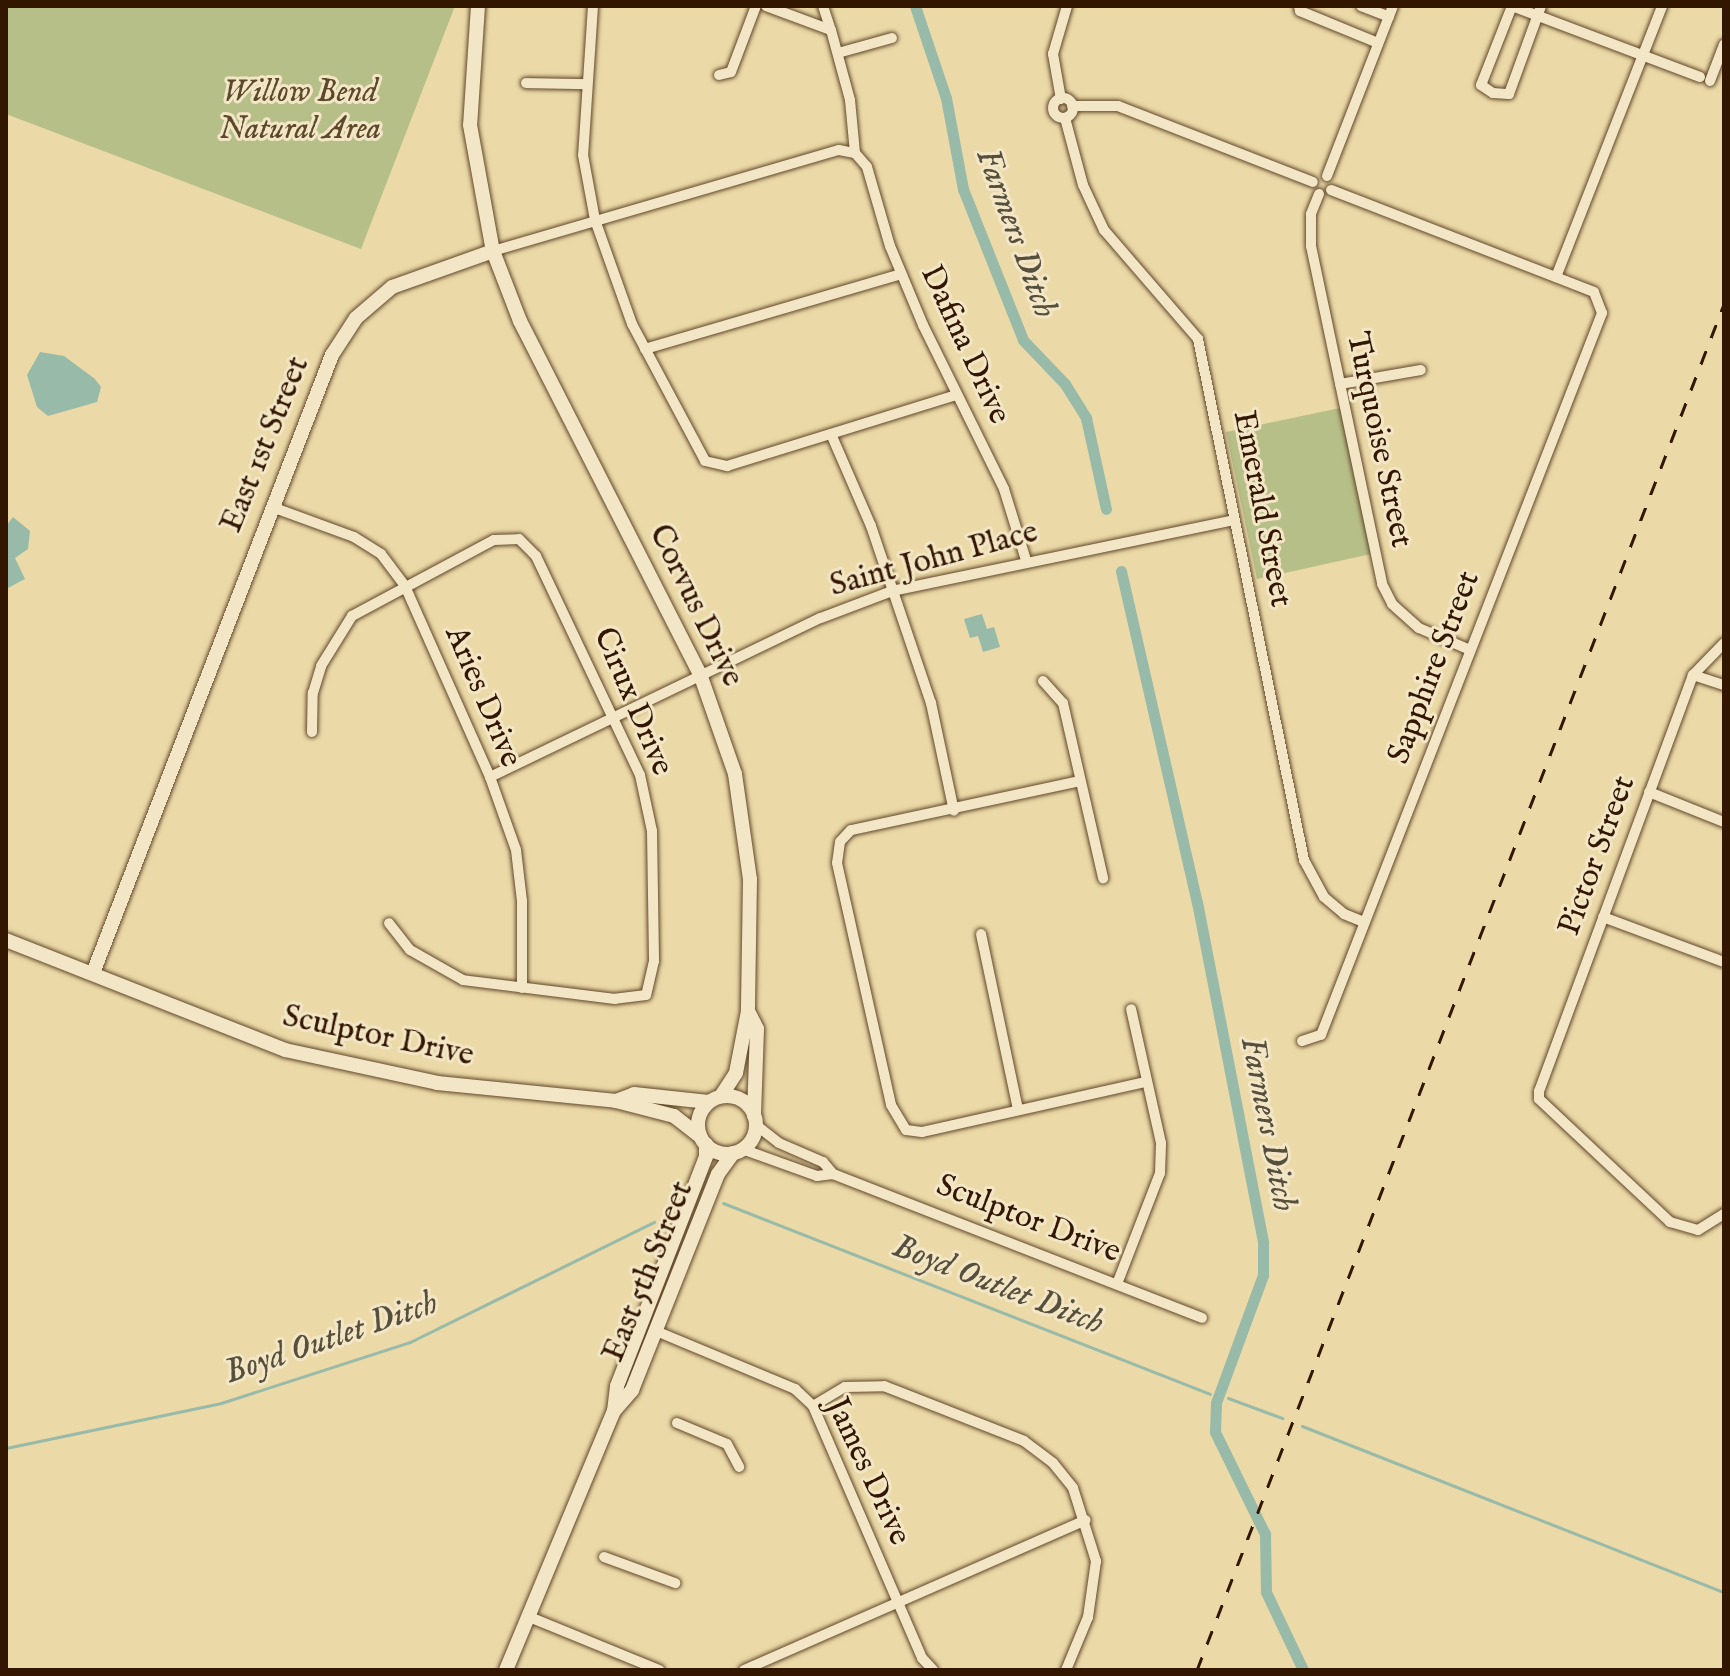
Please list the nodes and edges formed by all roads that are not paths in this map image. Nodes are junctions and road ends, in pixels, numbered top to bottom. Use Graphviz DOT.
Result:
graph roads {
  1 [pos="478,6"];
  2 [pos="593,6"];
  3 [pos="756,6"];
  4 [pos="766,6"];
  5 [pos="823,6"];
  6 [pos="1067,6"];
  7 [pos="1299,6"];
  8 [pos="1361,6"];
  9 [pos="1512,6"];
  10 [pos="1662,6"];
  11 [pos="1391,11"];
  12 [pos="1539,11"];
  13 [pos="831,30"];
  14 [pos="892,38"];
  15 [pos="1378,43"];
  16 [pos="1724,45"];
  17 [pos="838,53"];
  18 [pos="1643,55"];
  19 [pos="719,75"];
  20 [pos="526,83"];
  21 [pos="586,84"];
  22 [pos="1061,99"];
  23 [pos="1072,106"];
  24 [pos="1065,118"];
  25 [pos="855,153"];
  26 [pos="1327,176"];
  27 [pos="1313,182"];
  28 [pos="1331,190"];
  29 [pos="1319,194"];
  30 [pos="595,220"];
  31 [pos="493,251"];
  32 [pos="901,274"];
  33 [pos="1556,277"];
  34 [pos="645,349"];
  35 [pos="1421,370"];
  36 [pos="1340,384"];
  37 [pos="956,395"];
  38 [pos="831,434"];
  39 [pos="272,507"];
  40 [pos="1234,520"];
  41 [pos="1026,560"];
  42 [pos="405,586"];
  43 [pos="892,591"];
  44 [pos="1724,643"];
  45 [pos="1470,650"];
  46 [pos="700,674"];
  47 [pos="1693,675"];
  48 [pos="1043,681"];
  49 [pos="1724,685"];
  50 [pos="616,716"];
  51 [pos="312,732"];
  52 [pos="490,777"];
  53 [pos="1080,781"];
  54 [pos="1649,792"];
  55 [pos="954,811"];
  56 [pos="1724,822"];
  57 [pos="1103,878"];
  58 [pos="1603,917"];
  59 [pos="1364,922"];
  60 [pos="389,923"];
  61 [pos="981,934"];
  62 [pos="6,940"];
  63 [pos="1724,962"];
  64 [pos="93,973"];
  65 [pos="522,988"];
  66 [pos="1131,1009"];
  67 [pos="748,1011"];
  68 [pos="1302,1041"];
  69 [pos="1146,1082"];
  70 [pos="715,1099"];
  71 [pos="616,1101"];
  72 [pos="1018,1109"];
  73 [pos="755,1120"];
  74 [pos="703,1140"];
  75 [pos="738,1151"];
  76 [pos="833,1174"];
  77 [pos="1724,1214"];
  78 [pos="1117,1284"];
  79 [pos="1202,1318"];
  80 [pos="656,1331"];
  81 [pos="813,1406"];
  82 [pos="614,1411"];
  83 [pos="677,1423"];
  84 [pos="739,1467"];
  85 [pos="1086,1520"];
  86 [pos="604,1557"];
  87 [pos="675,1583"];
  88 [pos="897,1599"];
  89 [pos="527,1616"];
  90 [pos="506,1670"];
  91 [pos="659,1670"];
  92 [pos="744,1670"];
  93 [pos="933,1670"];
  94 [pos="1066,1670"];
  1 -- 31 [label="street"];
  2 -- 21 [label="street"];
  3 -- 19 [label="street"];
  4 -- 13 [label="street"];
  5 -- 13 [label="street"];
  6 -- 22 [label="street"];
  7 -- 15 [label="street"];
  8 -- 11 [label="street"];
  9 -- 12 [label="street"];
  9 -- 12 [label="street"];
  10 -- 18 [label="street"];
  11 -- 15 [label="street"];
  12 -- 18 [label="street"];
  13 -- 17 [label="street"];
  14 -- 17 [label="street"];
  15 -- 26 [label="street"];
  16 -- 18 [label="street"];
  17 -- 25 [label="street"];
  18 -- 33 [label="street"];
  20 -- 21 [label="street"];
  21 -- 30 [label="street"];
  22 -- 23 [label="street"];
  22 -- 24 [label="street, Emerald Street"];
  23 -- 24 [label="street"];
  23 -- 27 [label="street"];
  24 -- 40 [label="street, Emerald Street"];
  25 -- 30 [label="street"];
  25 -- 32 [label="street, Dafina Drive"];
  26 -- 27 [label="street"];
  26 -- 28 [label="street"];
  27 -- 29 [label="street"];
  28 -- 29 [label="street"];
  28 -- 33 [label="street"];
  29 -- 36 [label="street, Turquoise Street"];
  30 -- 31 [label="street"];
  30 -- 34 [label="street"];
  31 -- 39 [label="street, East 1st Street"];
  31 -- 46 [label="street, Corvus Drive"];
  32 -- 34 [label="street"];
  32 -- 37 [label="street, Dafina Drive"];
  33 -- 45 [label="street, Sapphire Street"];
  34 -- 38 [label="street"];
  35 -- 36 [label="street"];
  36 -- 45 [label="street, Turquoise Street"];
  37 -- 38 [label="street"];
  37 -- 41 [label="street, Dafina Drive"];
  38 -- 43 [label="street"];
  39 -- 42 [label="street, Aries Drive"];
  39 -- 64 [label="street, East 1st Street"];
  40 -- 41 [label="street, Saint John Place"];
  40 -- 59 [label="street, Emerald Street"];
  41 -- 43 [label="street, Saint John Place"];
  42 -- 50 [label="street, Cirux Drive"];
  42 -- 51 [label="street"];
  42 -- 52 [label="street, Aries Drive"];
  43 -- 46 [label="street, Saint John Place"];
  43 -- 55 [label="street"];
  44 -- 47 [label="street, Pictor Street"];
  45 -- 59 [label="street, Sapphire Street"];
  46 -- 50 [label="street, Saint John Place"];
  46 -- 67 [label="street, Corvus Drive"];
  47 -- 49 [label="street"];
  47 -- 54 [label="street, Pictor Street"];
  48 -- 53 [label="street"];
  50 -- 52 [label="street, Saint John Place"];
  50 -- 65 [label="street, Cirux Drive"];
  52 -- 65 [label="street, Aries Drive"];
  53 -- 55 [label="street"];
  53 -- 57 [label="street"];
  54 -- 56 [label="street"];
  54 -- 58 [label="street, Pictor Street"];
  55 -- 72 [label="street"];
  58 -- 63 [label="street"];
  58 -- 77 [label="street, Pictor Street"];
  59 -- 68 [label="street, Sapphire Street"];
  60 -- 65 [label="street"];
  61 -- 72 [label="street"];
  62 -- 64 [label="street, Sculptor Drive"];
  64 -- 71 [label="street, Sculptor Drive"];
  66 -- 69 [label="street"];
  67 -- 70 [label="street, Corvus Drive"];
  67 -- 73 [label="street, Corvus Drive"];
  69 -- 72 [label="street"];
  69 -- 78 [label="street"];
  70 -- 71 [label="street, Sculptor Drive"];
  70 -- 73 [label="street"];
  70 -- 74 [label="street"];
  71 -- 74 [label="street, Sculptor Drive"];
  73 -- 75 [label="street"];
  73 -- 76 [label="street, Sculptor Drive"];
  74 -- 75 [label="street"];
  74 -- 82 [label="street, East 5th Street"];
  75 -- 76 [label="street, Sculptor Drive"];
  75 -- 80 [label="street, East 5th Street"];
  76 -- 78 [label="street, Sculptor Drive"];
  78 -- 79 [label="street, Sculptor Drive"];
  80 -- 81 [label="street, James Drive"];
  80 -- 82 [label="street, East 5th Street"];
  81 -- 85 [label="street"];
  81 -- 88 [label="street, James Drive"];
  82 -- 89 [label="street, East 5th Street"];
  83 -- 84 [label="street"];
  85 -- 88 [label="street"];
  85 -- 94 [label="street"];
  86 -- 87 [label="street"];
  88 -- 92 [label="street"];
  88 -- 93 [label="street, James Drive"];
  89 -- 90 [label="street, East 5th Street"];
  89 -- 91 [label="street"];
}
